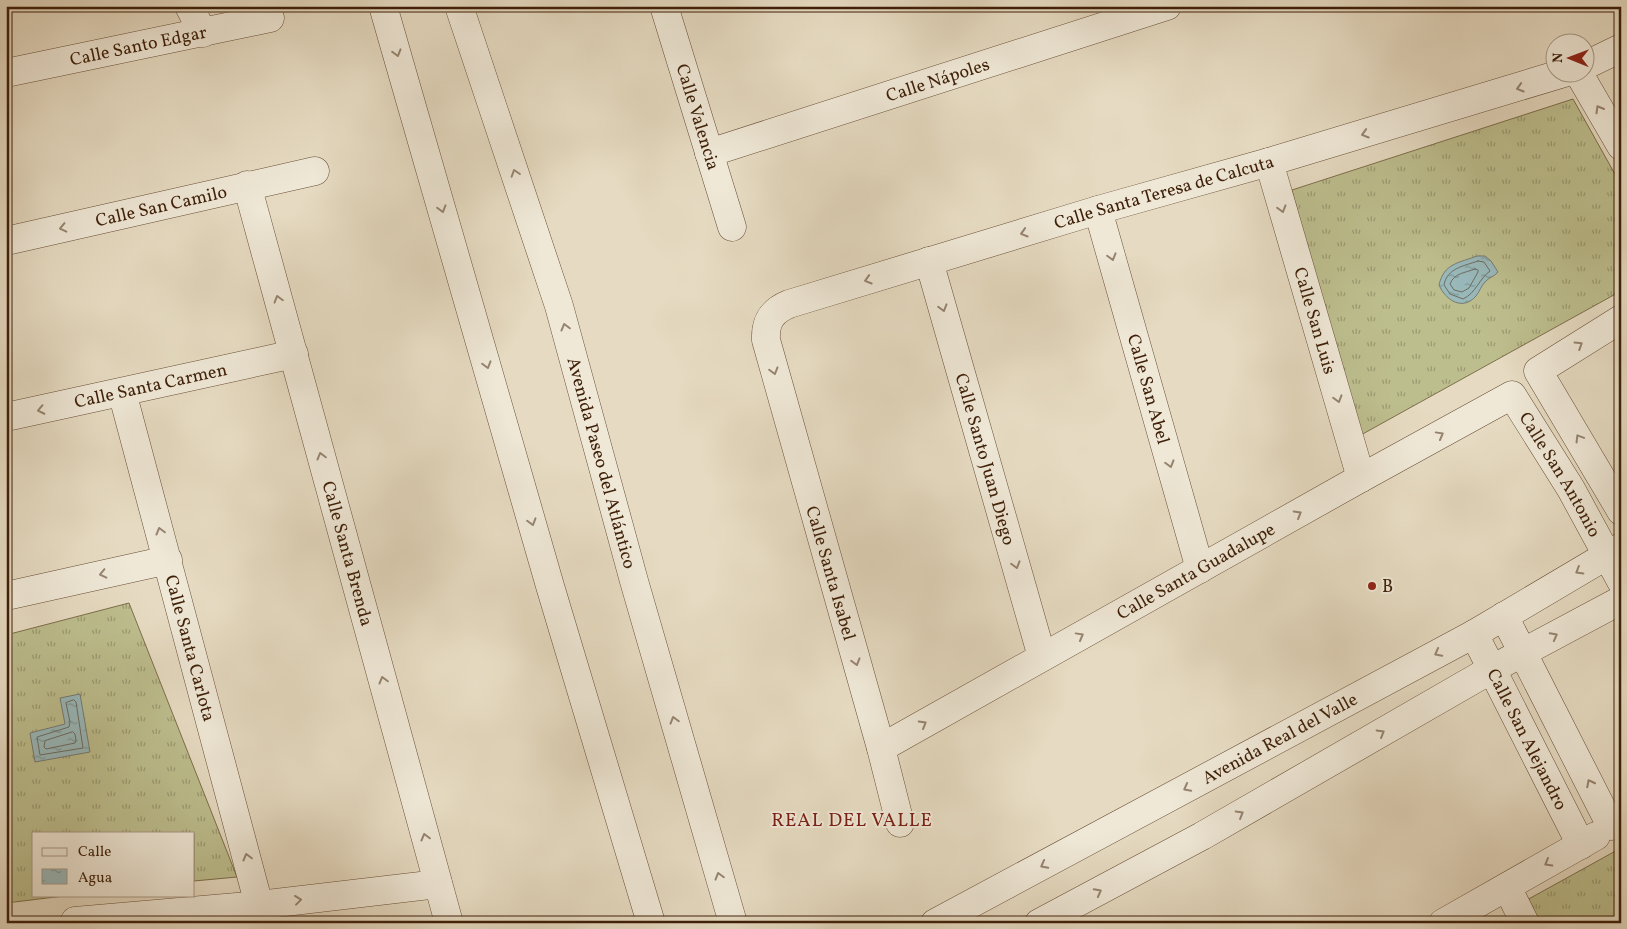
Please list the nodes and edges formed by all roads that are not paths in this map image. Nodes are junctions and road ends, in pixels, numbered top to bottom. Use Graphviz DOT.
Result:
graph roads {
  1 [pos="189,6"];
  2 [pos="383,6"];
  3 [pos="459,6"];
  4 [pos="664,6"];
  5 [pos="1152,8"];
  6 [pos="270,18"];
  7 [pos="203,33"];
  8 [pos="1621,48"];
  9 [pos="1594,61"];
  10 [pos="6,73"];
  11 [pos="1544,79"];
  12 [pos="1584,82"];
  13 [pos="1621,146"];
  14 [pos="709,153"];
  15 [pos="1268,162"];
  16 [pos="316,170"];
  17 [pos="247,186"];
  18 [pos="1098,210"];
  19 [pos="732,227"];
  20 [pos="6,241"];
  21 [pos="929,261"];
  22 [pos="1621,319"];
  23 [pos="768,324"];
  24 [pos="294,354"];
  25 [pos="122,392"];
  26 [pos="1512,395"];
  27 [pos="6,417"];
  28 [pos="1599,472"];
  29 [pos="1361,478"];
  30 [pos="1571,489"];
  31 [pos="1621,511"];
  32 [pos="1614,551"];
  33 [pos="168,560"];
  34 [pos="1200,569"];
  35 [pos="1621,580"];
  36 [pos="6,596"];
  37 [pos="1621,600"];
  38 [pos="1504,616"];
  39 [pos="1474,634"];
  40 [pos="1523,653"];
  41 [pos="1042,657"];
  42 [pos="1492,669"];
  43 [pos="881,748"];
  44 [pos="900,823"];
  45 [pos="1616,823"];
  46 [pos="1581,844"];
  47 [pos="438,884"];
  48 [pos="1507,887"];
  49 [pos="259,904"];
  50 [pos="75,922"];
  51 [pos="449,923"];
  52 [pos="651,923"];
  53 [pos="733,923"];
  54 [pos="935,923"];
  55 [pos="1039,923"];
  56 [pos="1444,923"];
  57 [pos="1525,923"];
  1 -- 7 [label="street"];
  2 -- 52 [label="street, one-way"];
  53 -- 3 [label="street, Avenida Paseo del Atlántico, one-way"];
  4 -- 14 [label="street, Calle Valencia"];
  5 -- 14 [label="street, Calle Nápoles"];
  6 -- 7 [label="street, Calle Santo Edgar"];
  7 -- 10 [label="street, Calle Santo Edgar"];
  8 -- 9 [label="street"];
  11 -- 15 [label="street, Calle Santa Teresa de Calcuta, one-way"];
  13 -- 12 [label="street, one-way"];
  14 -- 19 [label="street, Calle Valencia"];
  15 -- 18 [label="street, Calle Santa Teresa de Calcuta"];
  15 -- 29 [label="street, Calle San Luis, one-way"];
  16 -- 17 [label="street, Calle San Camilo"];
  17 -- 20 [label="street, Calle San Camilo, one-way"];
  24 -- 17 [label="street, Calle Santa Brenda, one-way"];
  18 -- 21 [label="street, Calle Santa Teresa de Calcuta, one-way"];
  18 -- 34 [label="street, Calle San Abel, one-way"];
  21 -- 23 [label="street, Calle Santa Teresa de Calcuta, one-way"];
  21 -- 41 [label="street, Calle Santo Juan Diego, one-way"];
  28 -- 22 [label="street, Calle San Antonio, one-way"];
  23 -- 43 [label="street, Calle Santa Isabel, one-way"];
  24 -- 25 [label="street, Calle Santa Carmen"];
  47 -- 24 [label="street, Calle Santa Brenda, one-way"];
  25 -- 27 [label="street, Calle Santa Carmen, one-way"];
  33 -- 25 [label="street, Calle Santa Carlota, one-way"];
  29 -- 26 [label="street, Calle Santa Guadalupe, one-way"];
  26 -- 30 [label="street, Calle San Antonio"];
  28 -- 30 [label="street"];
  28 -- 31 [label="street, Calle San Antonio"];
  34 -- 29 [label="street, Calle Santa Guadalupe, one-way"];
  30 -- 32 [label="street, Calle San Antonio"];
  32 -- 35 [label="street, Calle San Antonio"];
  32 -- 38 [label="street, Avenida Real del Valle, one-way"];
  33 -- 36 [label="street, one-way"];
  49 -- 33 [label="street, Calle Santa Carlota, one-way"];
  41 -- 34 [label="street, Calle Santa Guadalupe, one-way"];
  40 -- 37 [label="street, one-way"];
  38 -- 39 [label="street, Avenida Real del Valle"];
  38 -- 40 [label="street, Calle San Alejandro"];
  39 -- 42 [label="street, Calle San Alejandro"];
  39 -- 54 [label="street, Avenida Real del Valle, one-way"];
  40 -- 42 [label="street"];
  45 -- 40 [label="street, Calle San Alejandro, one-way"];
  43 -- 41 [label="street, Calle Santa Guadalupe, one-way"];
  42 -- 46 [label="street, Calle San Alejandro"];
  55 -- 42 [label="street, one-way"];
  43 -- 44 [label="street, Calle Santa Isabel"];
  45 -- 46 [label="street"];
  46 -- 48 [label="street, one-way"];
  49 -- 47 [label="street, one-way"];
  47 -- 51 [label="street, Calle Santa Brenda"];
  48 -- 56 [label="street"];
  48 -- 57 [label="street"];
  49 -- 50 [label="street"];
}
